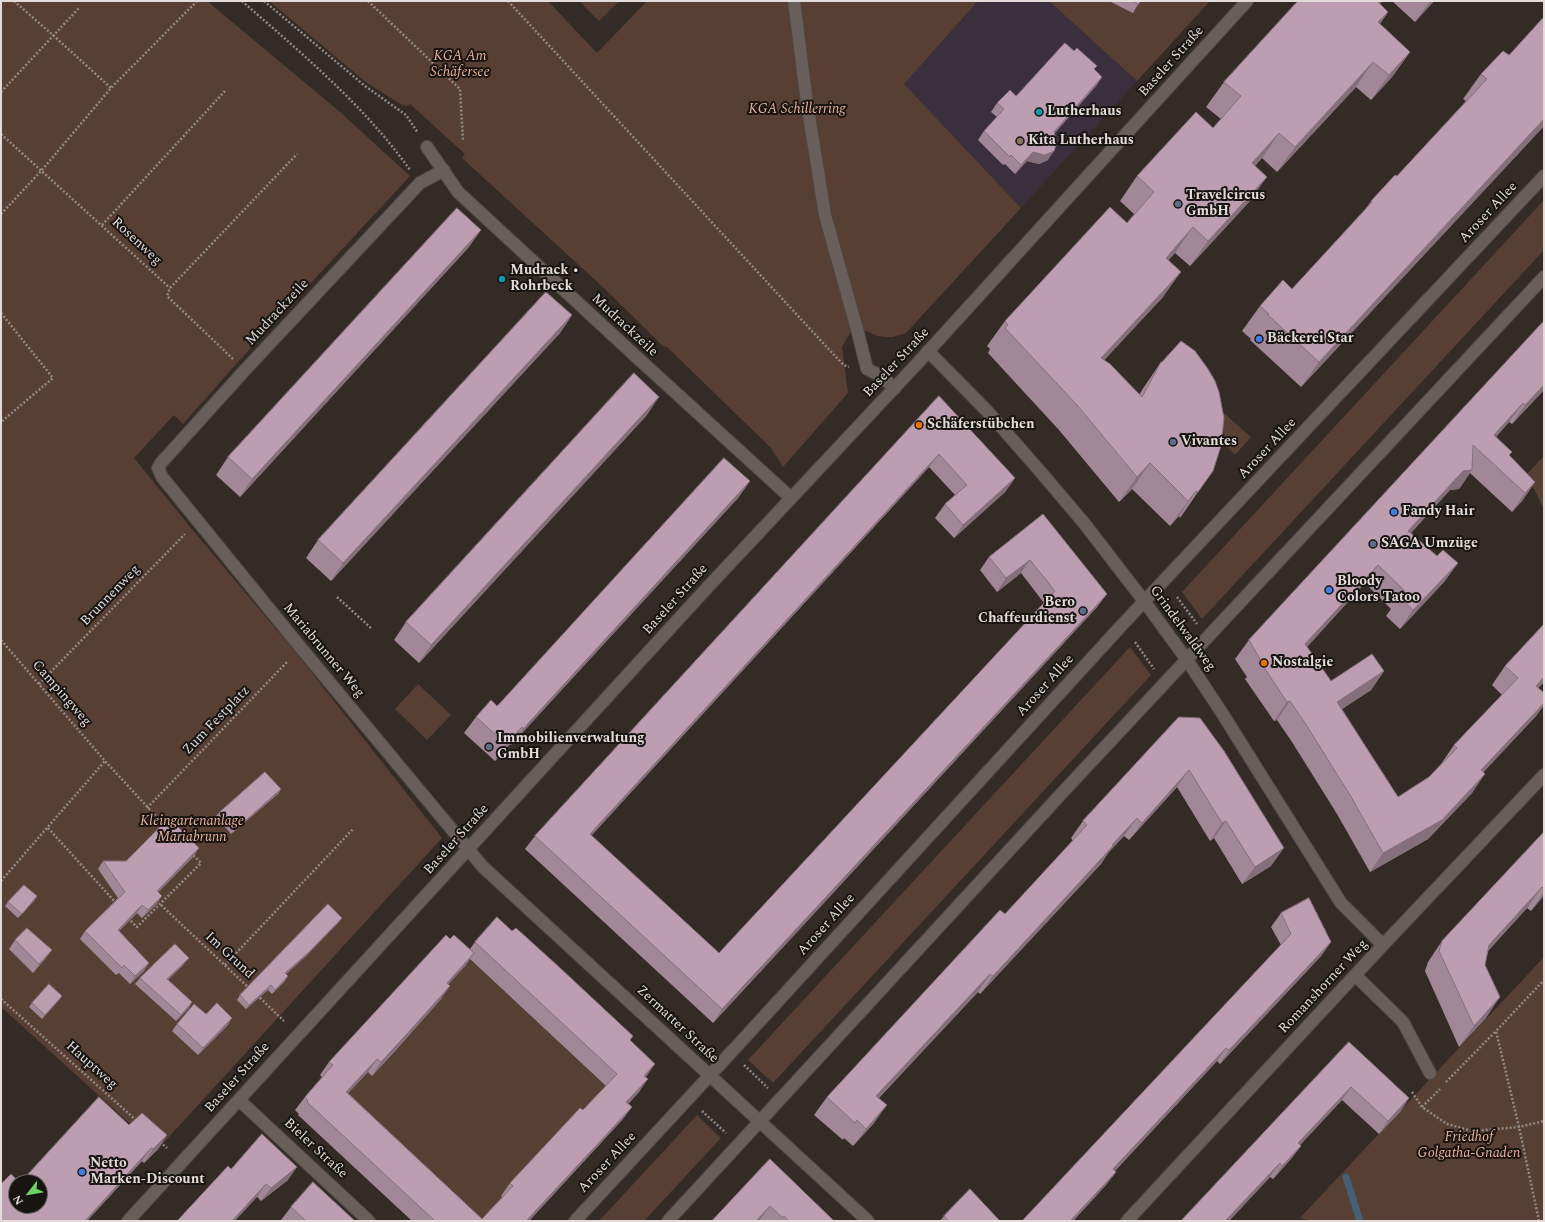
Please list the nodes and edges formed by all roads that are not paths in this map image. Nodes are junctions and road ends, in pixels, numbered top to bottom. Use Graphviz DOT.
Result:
graph roads {
  1 [pos="794,1"];
  2 [pos="1247,1"];
  3 [pos="427,147"];
  4 [pos="444,170"];
  5 [pos="1544,176"];
  6 [pos="1544,277"];
  7 [pos="928,351"];
  8 [pos="895,388"];
  9 [pos="158,468"];
  10 [pos="791,498"];
  11 [pos="1144,601"];
  12 [pos="1187,660"];
  13 [pos="1544,775"];
  14 [pos="469,849"];
  15 [pos="1383,945"];
  16 [pos="1355,975"];
  17 [pos="1430,1073"];
  18 [pos="710,1076"];
  19 [pos="240,1100"];
  20 [pos="760,1121"];
  21 [pos="128,1221"];
  22 [pos="370,1221"];
  23 [pos="575,1221"];
  24 [pos="668,1221"];
  25 [pos="868,1221"];
  26 [pos="1127,1221"];
  1 -- 8 [label="street"];
  2 -- 7 [label="street, Baseler Straße"];
  3 -- 4 [label="street, Mudrackzeile"];
  4 -- 9 [label="street, Mudrackzeile"];
  4 -- 10 [label="street, Mudrackzeile"];
  5 -- 11 [label="street, Aroser Allee"];
  6 -- 12 [label="street"];
  7 -- 8 [label="street, Baseler Straße"];
  7 -- 11 [label="street, Grindelwaldweg"];
  8 -- 10 [label="street, Baseler Straße"];
  9 -- 14 [label="street, Mariabrunner Weg"];
  10 -- 14 [label="street, Baseler Straße"];
  11 -- 12 [label="street, Grindelwaldweg"];
  11 -- 18 [label="street, Aroser Allee"];
  12 -- 15 [label="street, Grindelwaldweg"];
  12 -- 20 [label="street"];
  13 -- 15 [label="street, Romanshorner Weg"];
  14 -- 18 [label="street, Zermatter Straße"];
  14 -- 19 [label="street, Baseler Straße"];
  15 -- 16 [label="street, Romanshorner Weg"];
  16 -- 17 [label="street"];
  16 -- 26 [label="street, Romanshorner Weg"];
  18 -- 20 [label="street, Zermatter Straße"];
  18 -- 23 [label="street, Aroser Allee"];
  19 -- 21 [label="street, Baseler Straße"];
  19 -- 22 [label="street, Bieler Straße"];
  20 -- 24 [label="street"];
  20 -- 25 [label="street, Zermatter Straße"];
}
